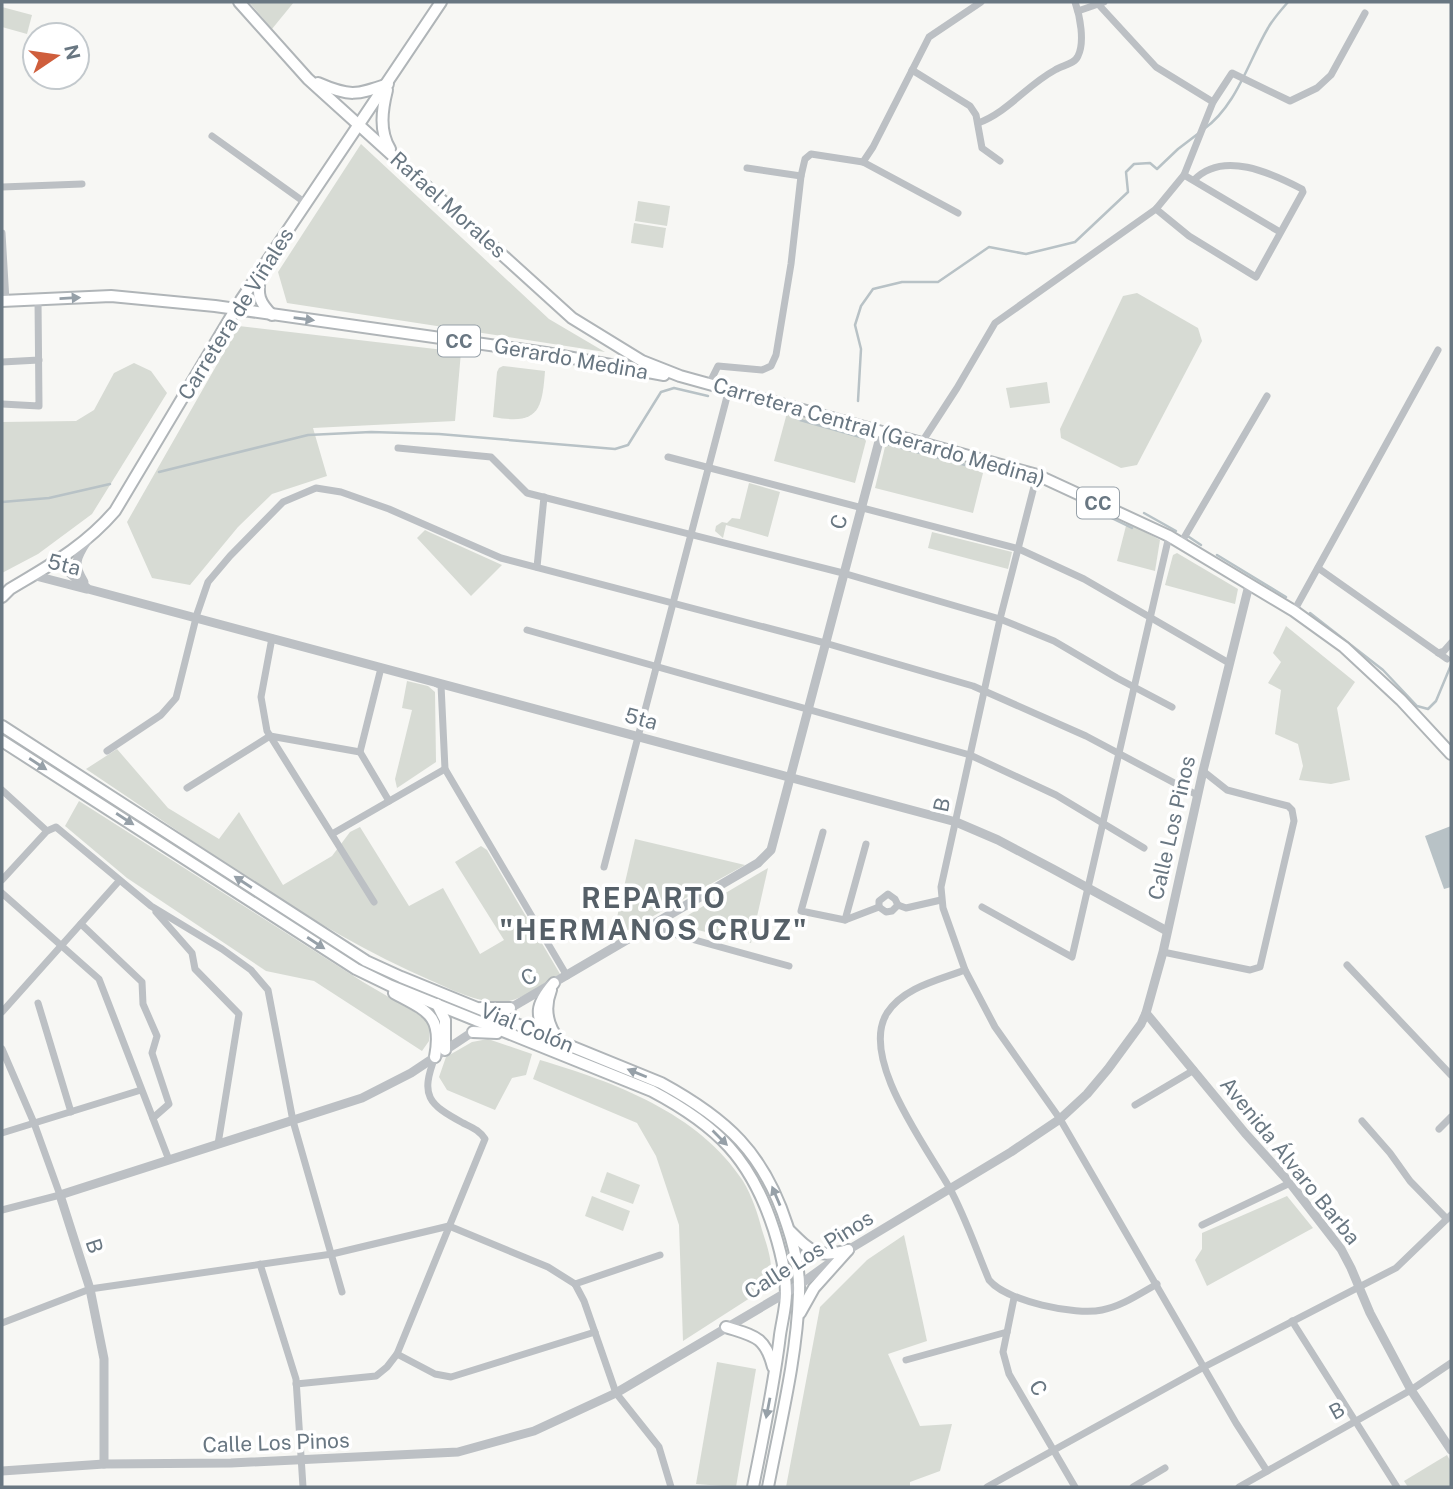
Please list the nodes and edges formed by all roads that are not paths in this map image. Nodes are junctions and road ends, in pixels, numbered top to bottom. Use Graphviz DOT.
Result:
graph roads {
  1 [pos="239,2"];
  2 [pos="441,2"];
  3 [pos="981,2"];
  4 [pos="1075,2"];
  5 [pos="1102,3"];
  6 [pos="1078,11"];
  7 [pos="1365,13"];
  8 [pos="912,70"];
  9 [pos="309,79"];
  10 [pos="388,84"];
  11 [pos="1213,102"];
  12 [pos="978,123"];
  13 [pos="360,125"];
  14 [pos="212,135"];
  15 [pos="396,158"];
  16 [pos="863,162"];
  17 [pos="1000,162"];
  18 [pos="747,168"];
  19 [pos="1184,175"];
  20 [pos="801,176"];
  21 [pos="1194,180"];
  22 [pos="82,184"];
  23 [pos="2,187"];
  24 [pos="307,204"];
  25 [pos="1156,209"];
  26 [pos="958,213"];
  27 [pos="1280,232"];
  28 [pos="2,233"];
  29 [pos="262,271"];
  30 [pos="38,300"];
  31 [pos="4,301"];
  32 [pos="237,309"];
  33 [pos="272,315"];
  34 [pos="1438,350"];
  35 [pos="39,360"];
  36 [pos="2,362"];
  37 [pos="681,376"];
  38 [pos="709,384"];
  39 [pos="729,389"];
  40 [pos="1267,396"];
  41 [pos="2,404"];
  42 [pos="882,430"];
  43 [pos="922,442"];
  44 [pos="398,448"];
  45 [pos="668,457"];
  46 [pos="708,467"];
  47 [pos="1037,475"];
  48 [pos="544,497"];
  49 [pos="861,507"];
  50 [pos="691,533"];
  51 [pos="1169,536"];
  52 [pos="88,539"];
  53 [pos="1181,543"];
  54 [pos="1019,549"];
  55 [pos="56,561"];
  56 [pos="537,568"];
  57 [pos="1318,568"];
  58 [pos="844,573"];
  59 [pos="32,575"];
  60 [pos="1249,585"];
  61 [pos="88,589"];
  62 [pos="2,597"];
  63 [pos="673,603"];
  64 [pos="1294,611"];
  65 [pos="196,618"];
  66 [pos="1000,618"];
  67 [pos="1150,618"];
  68 [pos="527,630"];
  69 [pos="272,638"];
  70 [pos="825,643"];
  71 [pos="1451,643"];
  72 [pos="1438,653"];
  73 [pos="1447,659"];
  74 [pos="1229,663"];
  75 [pos="656,667"];
  76 [pos="381,668"];
  77 [pos="433,682"];
  78 [pos="1135,688"];
  79 [pos="985,690"];
  80 [pos="1172,707"];
  81 [pos="808,708"];
  82 [pos="2,724"];
  83 [pos="270,736"];
  84 [pos="639,736"];
  85 [pos="2,741"];
  86 [pos="107,751"];
  87 [pos="360,752"];
  88 [pos="1451,754"];
  89 [pos="970,755"];
  90 [pos="1119,755"];
  91 [pos="445,769"];
  92 [pos="1203,771"];
  93 [pos="790,777"];
  94 [pos="187,788"];
  95 [pos="2,790"];
  96 [pos="1197,795"];
  97 [pos="389,801"];
  98 [pos="956,822"];
  99 [pos="1104,823"];
  100 [pos="47,831"];
  101 [pos="822,832"];
  102 [pos="332,834"];
  103 [pos="866,844"];
  104 [pos="1144,848"];
  105 [pos="604,867"];
  106 [pos="2,880"];
  107 [pos="119,881"];
  108 [pos="1088,889"];
  109 [pos="2,893"];
  110 [pos="941,900"];
  111 [pos="374,902"];
  112 [pos="898,905"];
  113 [pos="151,906"];
  114 [pos="879,907"];
  115 [pos="982,907"];
  116 [pos="845,920"];
  117 [pos="81,924"];
  118 [pos="648,928"];
  119 [pos="1167,931"];
  120 [pos="62,946"];
  121 [pos="1163,952"];
  122 [pos="1347,965"];
  123 [pos="789,966"];
  124 [pos="356,969"];
  125 [pos="965,970"];
  126 [pos="567,976"];
  127 [pos="554,983"];
  128 [pos="429,989"];
  129 [pos="38,1003"];
  130 [pos="437,1004"];
  131 [pos="472,1007"];
  132 [pos="510,1008"];
  133 [pos="2,1013"];
  134 [pos="1146,1013"];
  135 [pos="497,1017"];
  136 [pos="485,1024"];
  137 [pos="472,1032"];
  138 [pos="545,1036"];
  139 [pos="524,1039"];
  140 [pos="561,1042"];
  141 [pos="2,1049"];
  142 [pos="550,1049"];
  143 [pos="440,1054"];
  144 [pos="1194,1070"];
  145 [pos="1451,1075"];
  146 [pos="141,1090"];
  147 [pos="1135,1105"];
  148 [pos="71,1112"];
  149 [pos="1451,1117"];
  150 [pos="152,1118"];
  151 [pos="1060,1119"];
  152 [pos="293,1121"];
  153 [pos="1362,1121"];
  154 [pos="34,1123"];
  155 [pos="1439,1129"];
  156 [pos="2,1133"];
  157 [pos="218,1144"];
  158 [pos="169,1160"];
  159 [pos="1290,1183"];
  160 [pos="950,1188"];
  161 [pos="60,1195"];
  162 [pos="2,1210"];
  163 [pos="1449,1217"];
  164 [pos="1202,1225"];
  165 [pos="449,1226"];
  166 [pos="788,1229"];
  167 [pos="848,1250"];
  168 [pos="332,1254"];
  169 [pos="660,1255"];
  170 [pos="261,1264"];
  171 [pos="575,1284"];
  172 [pos="1157,1284"];
  173 [pos="799,1285"];
  174 [pos="1359,1288"];
  175 [pos="90,1289"];
  176 [pos="342,1292"];
  177 [pos="786,1292"];
  178 [pos="1014,1298"];
  179 [pos="797,1318"];
  180 [pos="1292,1321"];
  181 [pos="2,1324"];
  182 [pos="726,1327"];
  183 [pos="595,1332"];
  184 [pos="1007,1332"];
  185 [pos="397,1354"];
  186 [pos="906,1360"];
  187 [pos="1451,1363"];
  188 [pos="1204,1367"];
  189 [pos="774,1373"];
  190 [pos="296,1384"];
  191 [pos="1411,1390"];
  192 [pos="615,1392"];
  193 [pos="1355,1421"];
  194 [pos="1054,1449"];
  195 [pos="1451,1450"];
  196 [pos="302,1461"];
  197 [pos="104,1464"];
  198 [pos="1166,1468"];
  199 [pos="2,1471"];
  200 [pos="1266,1471"];
  201 [pos="752,1485"];
  202 [pos="303,1487"];
  203 [pos="671,1487"];
  204 [pos="768,1487"];
  205 [pos="987,1487"];
  206 [pos="1074,1487"];
  207 [pos="1133,1487"];
  208 [pos="1239,1487"];
  209 [pos="1397,1487"];
  1 -- 9 [label="main road, Rafael Morales / CC"];
  2 -- 10 [label="main road, Carretera de Viñales"];
  3 -- 8 [label="street"];
  4 -- 6 [label="street"];
  5 -- 6 [label="street"];
  5 -- 11 [label="street"];
  6 -- 12 [label="street"];
  7 -- 11 [label="street"];
  8 -- 12 [label="street"];
  8 -- 16 [label="street"];
  9 -- 10 [label="main road"];
  9 -- 13 [label="main road, Rafael Morales / CC"];
  10 -- 13 [label="main road, Carretera de Viñales"];
  10 -- 15 [label="main road"];
  11 -- 19 [label="street"];
  12 -- 17 [label="street"];
  13 -- 15 [label="main road, Rafael Morales / CC"];
  13 -- 24 [label="main road, Carretera de Viñales"];
  14 -- 24 [label="street"];
  15 -- 37 [label="main road, Rafael Morales / CC"];
  16 -- 20 [label="street"];
  16 -- 26 [label="street"];
  18 -- 20 [label="street"];
  19 -- 21 [label="street"];
  19 -- 25 [label="street"];
  20 -- 38 [label="street"];
  21 -- 27 [label="street"];
  21 -- 27 [label="street"];
  22 -- 23 [label="street"];
  24 -- 29 [label="main road, Carretera de Viñales"];
  25 -- 27 [label="street"];
  25 -- 43 [label="street"];
  28 -- 31 [label="street"];
  29 -- 32 [label="main road, Carretera de Viñales"];
  29 -- 33 [label="main road"];
  30 -- 31 [label="main road, Gerardo Medina / CC"];
  30 -- 32 [label="main road, Gerardo Medina / CC, one-way"];
  30 -- 35 [label="street"];
  32 -- 33 [label="main road, Gerardo Medina / CC"];
  32 -- 52 [label="main road, Carretera de Viñales"];
  33 -- 37 [label="main road, Gerardo Medina / CC, one-way"];
  34 -- 57 [label="street"];
  35 -- 36 [label="street"];
  35 -- 41 [label="street"];
  37 -- 38 [label="main road, Carretera Central (Gerardo Medina) / CC"];
  38 -- 39 [label="main road, Carretera Central (Gerardo Medina) / CC"];
  39 -- 42 [label="main road, Carretera Central (Gerardo Medina) / CC"];
  39 -- 46 [label="street"];
  40 -- 53 [label="street"];
  42 -- 43 [label="main road, Carretera Central (Gerardo Medina) / CC"];
  42 -- 49 [label="street, C"];
  43 -- 47 [label="main road, Carretera Central (Gerardo Medina) / CC"];
  44 -- 48 [label="street"];
  45 -- 46 [label="street"];
  46 -- 49 [label="street"];
  46 -- 50 [label="street"];
  47 -- 51 [label="main road, Carretera Central (Gerardo Medina) / CC"];
  47 -- 54 [label="street, B"];
  48 -- 50 [label="street"];
  48 -- 56 [label="street"];
  49 -- 54 [label="street"];
  49 -- 58 [label="street, C"];
  50 -- 58 [label="street"];
  50 -- 63 [label="street"];
  51 -- 53 [label="main road, Carretera Central (Gerardo Medina) / CC"];
  51 -- 67 [label="street"];
  52 -- 55 [label="main road, Carretera de Viñales"];
  52 -- 61 [label="street"];
  53 -- 60 [label="main road, Carretera Central (Gerardo Medina) / CC"];
  54 -- 66 [label="street, B"];
  54 -- 67 [label="street"];
  55 -- 59 [label="main road, Carretera de Viñales"];
  55 -- 61 [label="street, 5ta"];
  56 -- 63 [label="street"];
  56 -- 65 [label="street"];
  57 -- 64 [label="street"];
  57 -- 72 [label="street"];
  58 -- 66 [label="street"];
  58 -- 70 [label="street, C"];
  59 -- 61 [label="street, 5ta"];
  59 -- 62 [label="main road, Carretera de Viñales"];
  60 -- 64 [label="main road, Carretera Central (Gerardo Medina) / CC"];
  60 -- 74 [label="street, Calle Los Pinos"];
  61 -- 65 [label="street, 5ta"];
  63 -- 70 [label="street"];
  63 -- 75 [label="street"];
  64 -- 88 [label="main road, Carretera Central (Gerardo Medina) / CC"];
  65 -- 69 [label="street, 5ta"];
  65 -- 86 [label="street"];
  66 -- 78 [label="street"];
  66 -- 79 [label="street, B"];
  67 -- 74 [label="street"];
  67 -- 78 [label="street"];
  68 -- 75 [label="street"];
  69 -- 76 [label="street, 5ta"];
  69 -- 83 [label="street"];
  70 -- 79 [label="street"];
  70 -- 81 [label="street, C"];
  71 -- 72 [label="street"];
  72 -- 73 [label="street"];
  74 -- 92 [label="street, Calle Los Pinos"];
  75 -- 81 [label="street"];
  75 -- 84 [label="street"];
  76 -- 77 [label="street, 5ta"];
  76 -- 87 [label="street"];
  77 -- 84 [label="street, 5ta"];
  77 -- 91 [label="street"];
  78 -- 80 [label="street"];
  78 -- 90 [label="street"];
  79 -- 89 [label="street, B"];
  79 -- 90 [label="street"];
  81 -- 89 [label="street"];
  81 -- 93 [label="street, C"];
  128 -- 82 [label="main road, Vial Colón, one-way"];
  83 -- 87 [label="street"];
  83 -- 94 [label="street"];
  83 -- 102 [label="street"];
  84 -- 93 [label="street, 5ta"];
  84 -- 105 [label="street"];
  85 -- 124 [label="main road, Vial Colón, one-way"];
  87 -- 97 [label="street"];
  89 -- 98 [label="street, B"];
  89 -- 99 [label="street"];
  90 -- 96 [label="street"];
  90 -- 99 [label="street"];
  91 -- 97 [label="street"];
  91 -- 126 [label="street"];
  92 -- 96 [label="street, Calle Los Pinos"];
  92 -- 121 [label="street"];
  93 -- 98 [label="street, 5ta"];
  93 -- 118 [label="street, C"];
  95 -- 100 [label="street"];
  96 -- 119 [label="street, Calle Los Pinos"];
  97 -- 102 [label="street"];
  98 -- 108 [label="street, 5ta"];
  98 -- 110 [label="street, B"];
  99 -- 104 [label="street"];
  99 -- 108 [label="street"];
  100 -- 106 [label="street"];
  100 -- 107 [label="street"];
  101 -- 116 [label="street"];
  102 -- 111 [label="street"];
  103 -- 116 [label="street"];
  107 -- 113 [label="street"];
  107 -- 117 [label="street"];
  108 -- 115 [label="street"];
  108 -- 119 [label="street, 5ta"];
  109 -- 120 [label="street"];
  110 -- 112 [label="street"];
  110 -- 125 [label="street, B"];
  112 -- 114 [label="street"];
  112 -- 114 [label="street"];
  113 -- 152 [label="street"];
  113 -- 157 [label="street"];
  114 -- 116 [label="street"];
  117 -- 120 [label="street"];
  117 -- 150 [label="street"];
  118 -- 123 [label="street"];
  118 -- 126 [label="street, C"];
  119 -- 121 [label="street, Calle Los Pinos"];
  120 -- 133 [label="street"];
  120 -- 146 [label="street"];
  121 -- 134 [label="street, Calle Los Pinos"];
  122 -- 145 [label="street"];
  124 -- 130 [label="main road, Vial Colón"];
  124 -- 143 [label="main road"];
  125 -- 151 [label="street, B"];
  125 -- 160 [label="street"];
  126 -- 127 [label="street, C"];
  127 -- 132 [label="street, C"];
  127 -- 138 [label="main road"];
  127 -- 140 [label="main road"];
  128 -- 130 [label="main road"];
  128 -- 131 [label="main road, Vial Colón"];
  129 -- 148 [label="street"];
  130 -- 136 [label="main road, Vial Colón"];
  130 -- 143 [label="main road"];
  131 -- 132 [label="main road"];
  131 -- 135 [label="main road, Vial Colón"];
  132 -- 135 [label="street, C"];
  134 -- 144 [label="street, Avenida Álvaro Barba"];
  134 -- 151 [label="street, Calle Los Pinos"];
  135 -- 136 [label="street, C"];
  135 -- 138 [label="main road, Vial Colón"];
  136 -- 137 [label="street, C"];
  136 -- 139 [label="main road, Vial Colón"];
  137 -- 139 [label="main road"];
  137 -- 143 [label="street, C"];
  138 -- 140 [label="main road, Vial Colón"];
  138 -- 142 [label="main road"];
  139 -- 142 [label="main road, Vial Colón"];
  166 -- 140 [label="main road, Vial Colón, one-way"];
  141 -- 154 [label="street, B"];
  142 -- 177 [label="main road, Vial Colón, one-way"];
  143 -- 152 [label="street, C"];
  143 -- 165 [label="street"];
  144 -- 147 [label="street"];
  144 -- 159 [label="street, Avenida Álvaro Barba"];
  146 -- 148 [label="street"];
  146 -- 150 [label="street"];
  148 -- 154 [label="street"];
  149 -- 155 [label="street"];
  150 -- 158 [label="street"];
  151 -- 160 [label="street, Calle Los Pinos"];
  151 -- 172 [label="street, B"];
  152 -- 157 [label="street, C"];
  152 -- 168 [label="street"];
  153 -- 163 [label="street"];
  154 -- 156 [label="street"];
  154 -- 161 [label="street, B"];
  157 -- 158 [label="street, C"];
  158 -- 161 [label="street, C"];
  159 -- 164 [label="street"];
  159 -- 174 [label="street, Avenida Álvaro Barba"];
  160 -- 167 [label="street, Calle Los Pinos"];
  160 -- 178 [label="street"];
  161 -- 162 [label="street, C"];
  161 -- 175 [label="street, B"];
  163 -- 174 [label="street"];
  165 -- 168 [label="street"];
  165 -- 171 [label="street"];
  165 -- 185 [label="street"];
  166 -- 167 [label="main road"];
  166 -- 173 [label="main road, Vial Colón"];
  167 -- 173 [label="street, Calle Los Pinos"];
  167 -- 179 [label="main road"];
  168 -- 170 [label="street"];
  168 -- 176 [label="street"];
  169 -- 171 [label="street"];
  170 -- 175 [label="street"];
  170 -- 190 [label="street"];
  171 -- 183 [label="street"];
  172 -- 178 [label="street"];
  172 -- 188 [label="street, B"];
  173 -- 177 [label="street, Calle Los Pinos"];
  173 -- 179 [label="main road, Vial Colón"];
  174 -- 180 [label="street"];
  174 -- 191 [label="street, Avenida Álvaro Barba"];
  175 -- 181 [label="street"];
  175 -- 197 [label="street, B"];
  177 -- 182 [label="street, Calle Los Pinos"];
  177 -- 189 [label="main road, Vial Colón"];
  178 -- 184 [label="street, C"];
  179 -- 204 [label="main road, Vial Colón"];
  180 -- 188 [label="street"];
  180 -- 193 [label="street"];
  182 -- 189 [label="main road"];
  182 -- 192 [label="street, Calle Los Pinos"];
  183 -- 185 [label="street"];
  183 -- 192 [label="street"];
  184 -- 186 [label="street"];
  184 -- 194 [label="street, C"];
  185 -- 190 [label="street"];
  187 -- 191 [label="street, B"];
  188 -- 194 [label="street"];
  188 -- 200 [label="street, B"];
  189 -- 201 [label="main road, Vial Colón, one-way"];
  190 -- 196 [label="street"];
  191 -- 193 [label="street, B"];
  191 -- 195 [label="street, Avenida Álvaro Barba"];
  192 -- 196 [label="street, Calle Los Pinos"];
  192 -- 203 [label="street"];
  193 -- 200 [label="street, B"];
  193 -- 209 [label="street"];
  194 -- 205 [label="street"];
  194 -- 206 [label="street, C"];
  196 -- 197 [label="street, Calle Los Pinos"];
  196 -- 202 [label="street"];
  197 -- 199 [label="street, Calle Los Pinos"];
  198 -- 207 [label="street"];
  200 -- 208 [label="street, B"];
}
